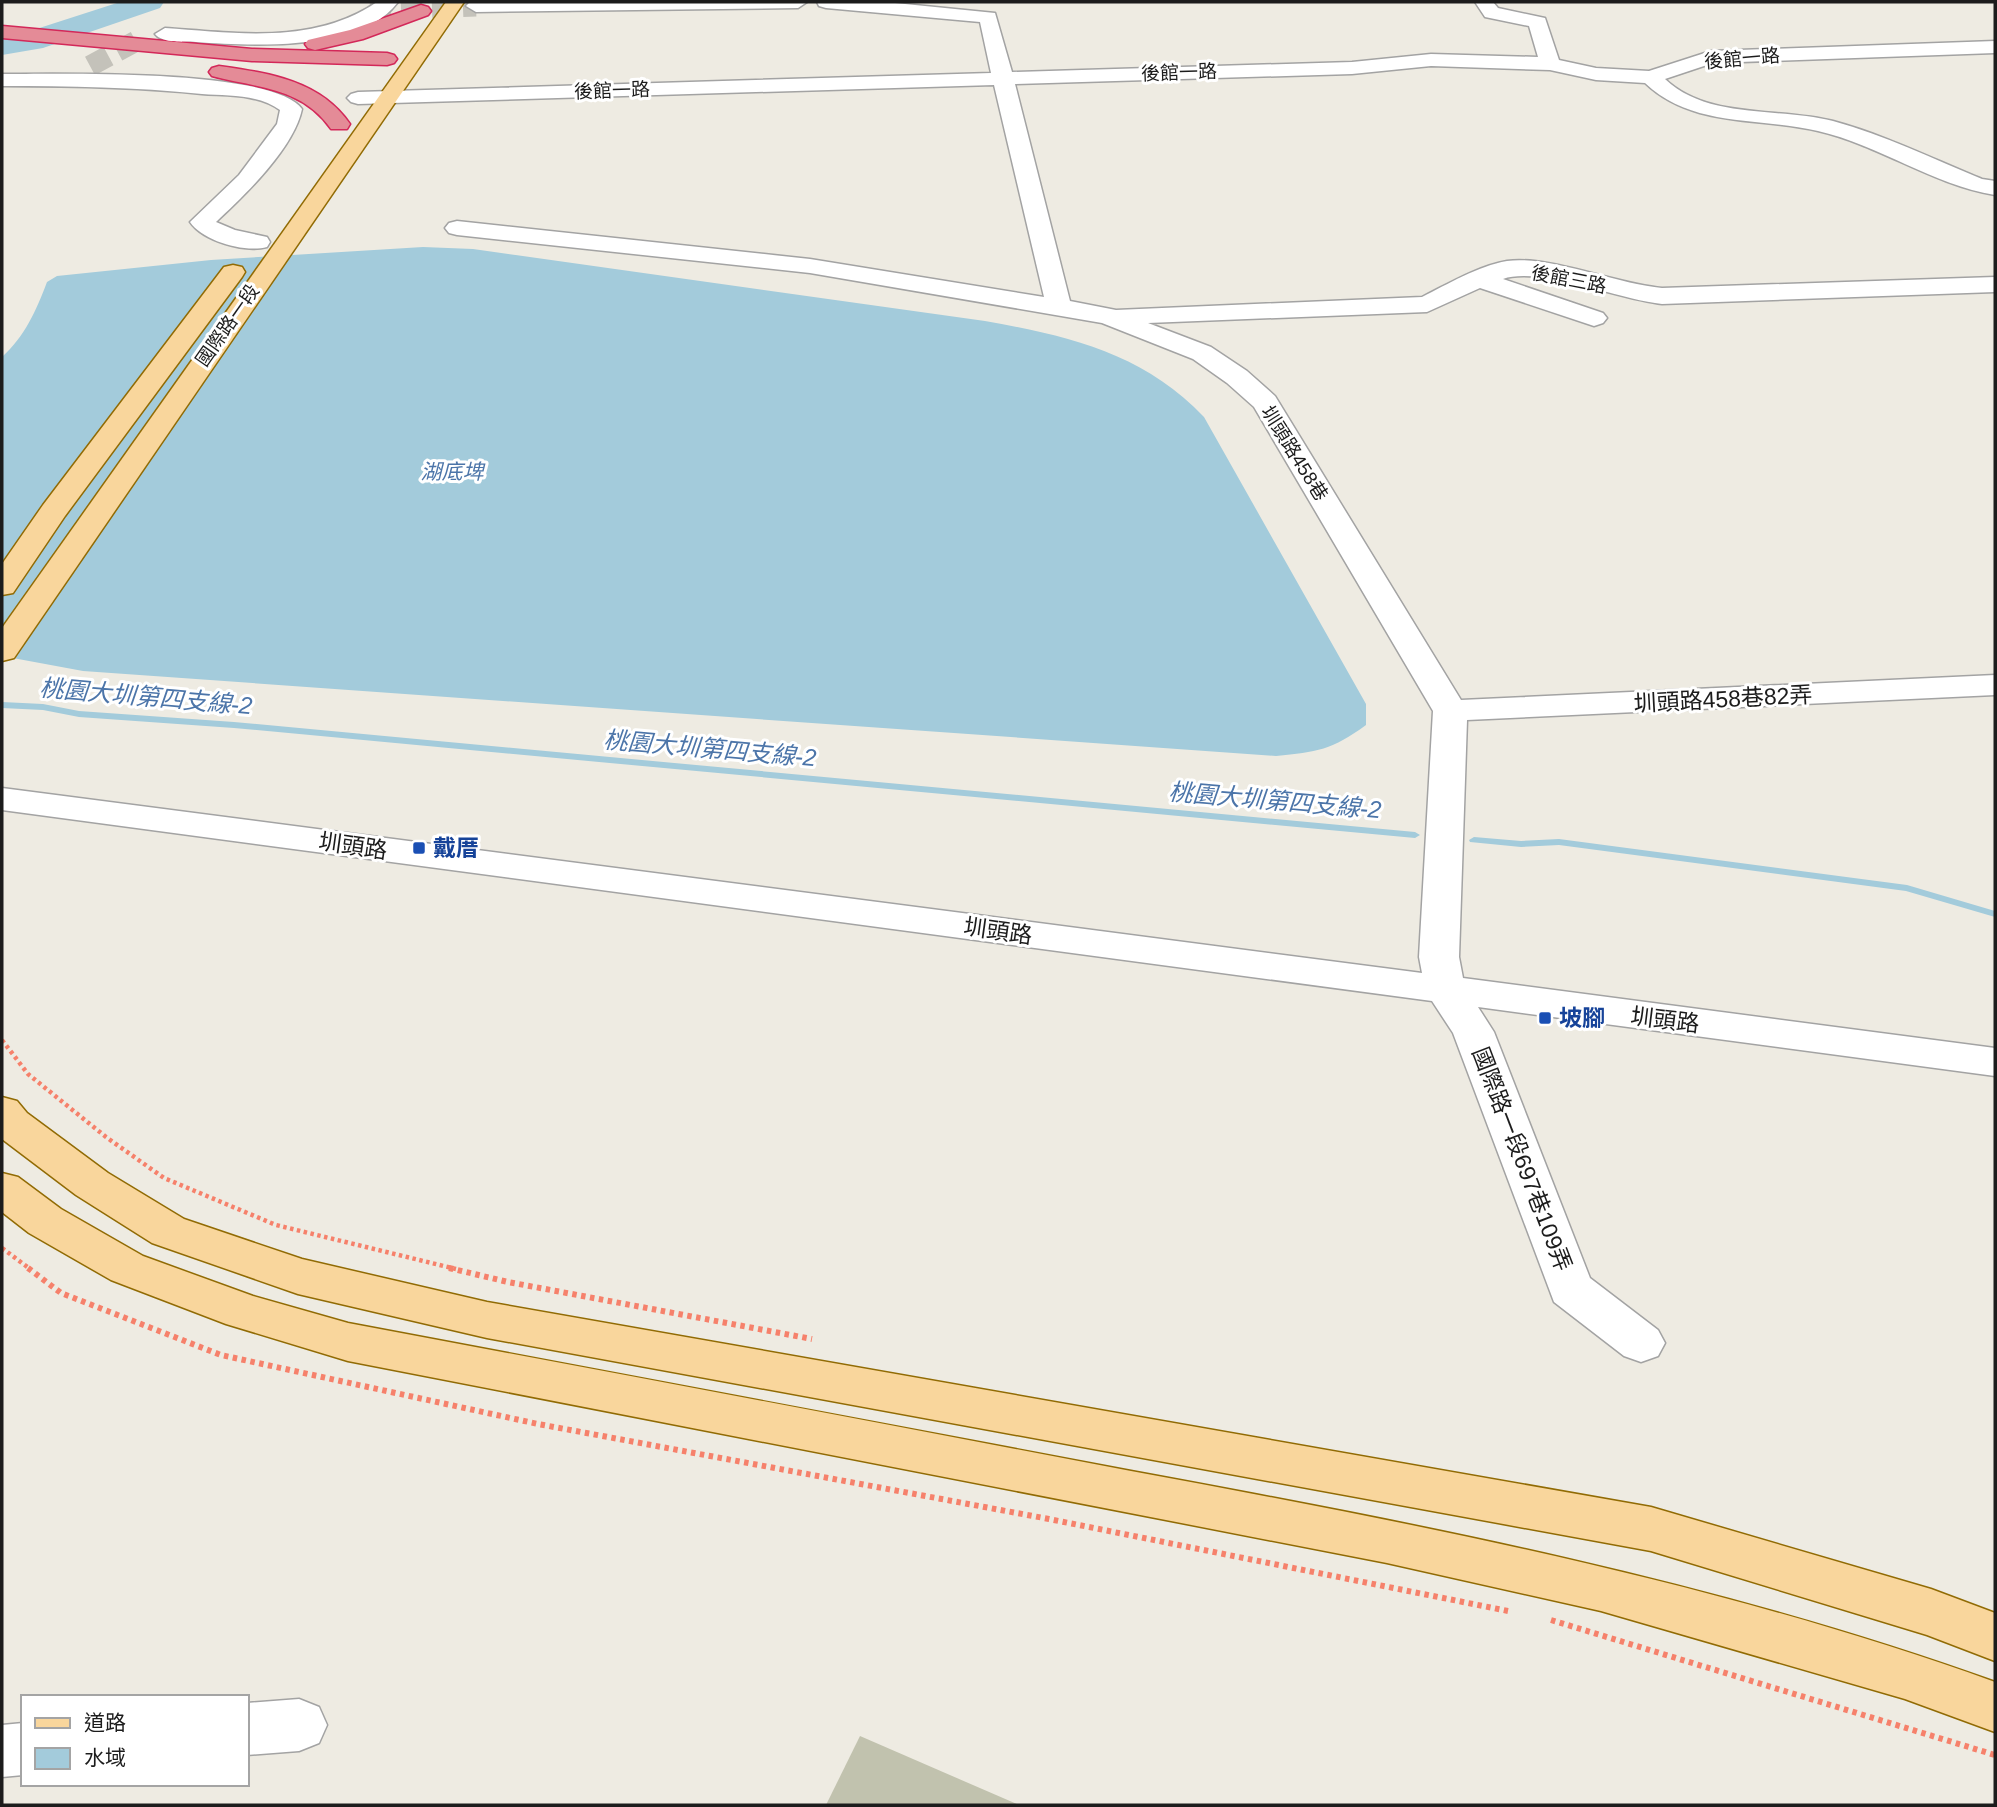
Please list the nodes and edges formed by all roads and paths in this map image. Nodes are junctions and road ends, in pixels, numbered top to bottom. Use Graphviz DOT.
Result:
graph roads {
  1 [pos="389,2"];
  2 [pos="455,2"];
  3 [pos="798,2"];
  4 [pos="826,2"];
  5 [pos="1484,2"];
  6 [pos="424,6"];
  7 [pos="476,6"];
  8 [pos="370,10"];
  9 [pos="333,11"];
  10 [pos="262,20"];
  11 [pos="2,32"];
  12 [pos="165,34"];
  13 [pos="142,38"];
  14 [pos="1995,47"];
  15 [pos="2,49"];
  16 [pos="209,51"];
  17 [pos="92,62"];
  18 [pos="411,64"];
  19 [pos="1550,64"];
  20 [pos="183,67"];
  21 [pos="1005,77"];
  22 [pos="1651,77"];
  23 [pos="67,79"];
  24 [pos="2,80"];
  25 [pos="377,82"];
  26 [pos="339,124"];
  27 [pos="324,146"];
  28 [pos="1995,188"];
  29 [pos="457,228"];
  30 [pos="263,233"];
  31 [pos="1481,280"];
  32 [pos="1995,284"];
  33 [pos="1059,307"];
  34 [pos="1108,316"];
  35 [pos="1594,318"];
  36 [pos="2,586"];
  37 [pos="2,651"];
  38 [pos="1995,685"];
  39 [pos="1450,711"];
  40 [pos="2,799"];
  41 [pos="1446,991"];
  42 [pos="2,1040"];
  43 [pos="1995,1062"];
  44 [pos="2,1112"];
  45 [pos="2,1189"];
  46 [pos="2,1248"];
  47 [pos="823,1340"];
  48 [pos="1641,1343"];
  49 [pos="1516,1612"];
  50 [pos="1543,1618"];
  51 [pos="1995,1637"];
  52 [pos="1995,1707"];
  53 [pos="21,1749"];
  54 [pos="2,1751"];
  55 [pos="1995,1755"];
  1 -- 12 [label="street"];
  2 -- 18 [label="main road, 國際路一段"];
  3 -- 7 [label="street"];
  4 -- 21 [label="street"];
  5 -- 19 [label="street"];
  6 -- 16 [label="highway"];
  6 -- 25 [label="main road, 國際路一段"];
  8 -- 9 [label="street"];
  10 -- 12 [label="street"];
  11 -- 16 [label="highway"];
  12 -- 13 [label="street"];
  14 -- 22 [label="street, 後館一路"];
  15 -- 17 [label="highway"];
  16 -- 25 [label="highway"];
  17 -- 20 [label="highway"];
  17 -- 23 [label="street"];
  18 -- 25 [label="main road, 國際路一段"];
  18 -- 25 [label="main road"];
  19 -- 21 [label="street, 後館一路"];
  19 -- 22 [label="street, 後館一路"];
  20 -- 25 [label="highway"];
  20 -- 26 [label="highway"];
  21 -- 25 [label="street, 後館一路"];
  21 -- 33 [label="street"];
  22 -- 28 [label="street"];
  23 -- 24 [label="street"];
  23 -- 30 [label="street"];
  25 -- 26 [label="main road, 國際路一段"];
  25 -- 37 [label="main road, 國際路一段"];
  26 -- 27 [label="main road, 國際路一段"];
  29 -- 33 [label="street, 圳頭路458巷"];
  30 -- 36 [label="main road, 國際路一段"];
  31 -- 32 [label="street, 後館三路"];
  31 -- 34 [label="street, 後館三路"];
  31 -- 35 [label="street"];
  33 -- 34 [label="street, 圳頭路458巷"];
  34 -- 39 [label="street, 圳頭路458巷"];
  38 -- 39 [label="street, 圳頭路458巷82弄"];
  39 -- 41 [label="street"];
  40 -- 41 [label="street, 圳頭路"];
  41 -- 43 [label="street, 圳頭路"];
  41 -- 48 [label="street, 國際路一段697巷109弄"];
  42 -- 47 [label="path"];
  44 -- 51 [label="main road"];
  45 -- 52 [label="main road"];
  46 -- 49 [label="path"];
  50 -- 55 [label="path"];
  53 -- 54 [label="street"];
}
